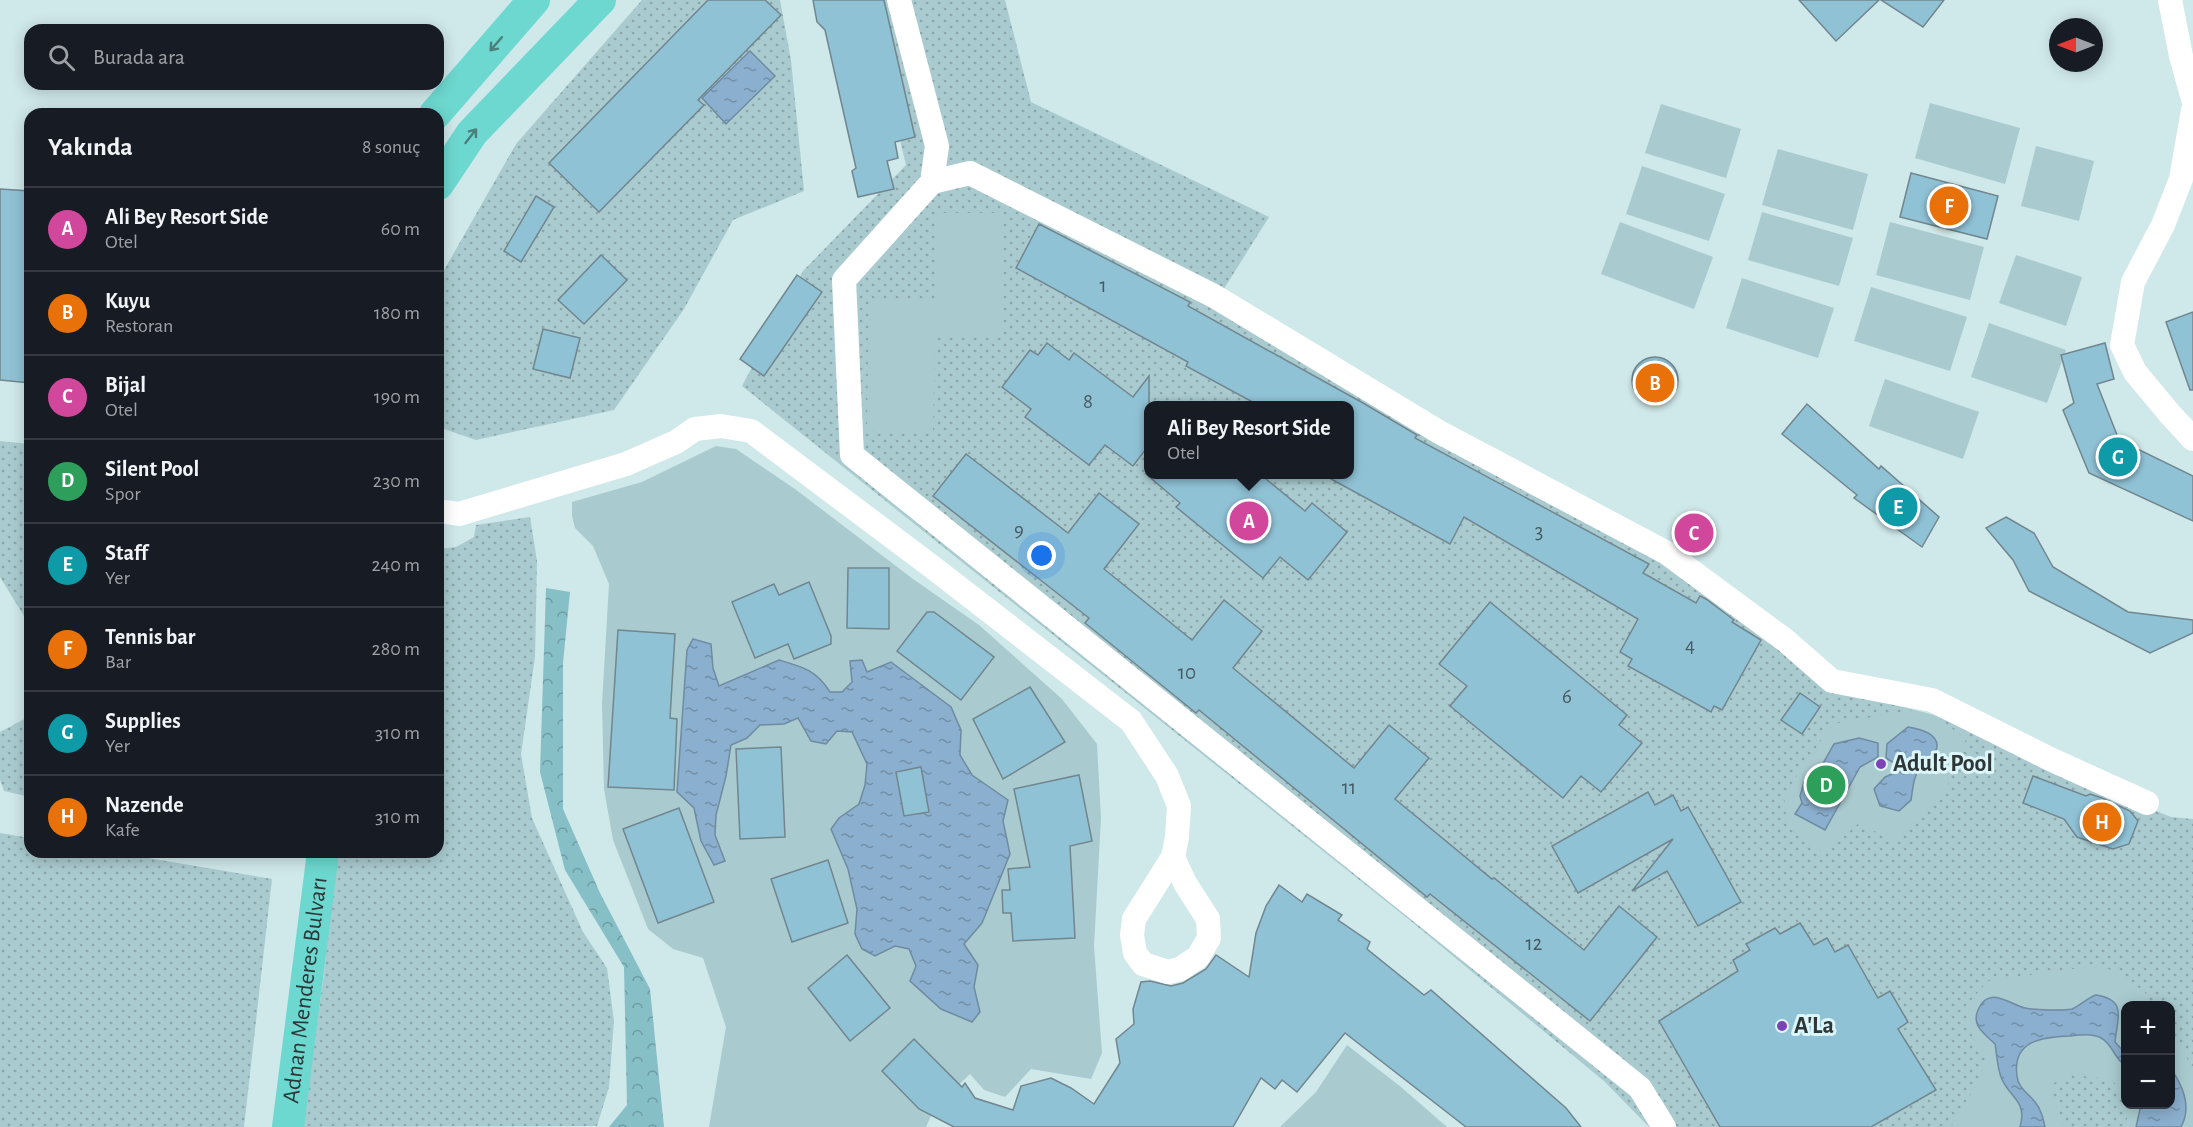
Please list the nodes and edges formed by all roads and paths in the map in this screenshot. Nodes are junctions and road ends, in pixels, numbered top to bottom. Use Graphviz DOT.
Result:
graph roads {
  1 [pos="534,0"];
  2 [pos="600,0"];
  3 [pos="899,0"];
  4 [pos="2170,0"];
  5 [pos="2193,99"];
  6 [pos="440,108"];
  7 [pos="2193,110"];
  8 [pos="444,175"];
  9 [pos="932,182"];
  10 [pos="2193,439"];
  11 [pos="446,512"];
  12 [pos="2147,802"];
  13 [pos="1173,857"];
  14 [pos="322,858"];
  15 [pos="288,1127"];
  16 [pos="1664,1127"];
  1 -- 6 [label="main road, one-way"];
  8 -- 2 [label="main road, one-way"];
  3 -- 9 [label="street"];
  4 -- 5 [label="street"];
  7 -- 10 [label="street"];
  9 -- 12 [label="street"];
  9 -- 16 [label="street"];
  11 -- 13 [label="street"];
  14 -- 15 [label="main road, Adnan Menderes Bulvarı"];
}
